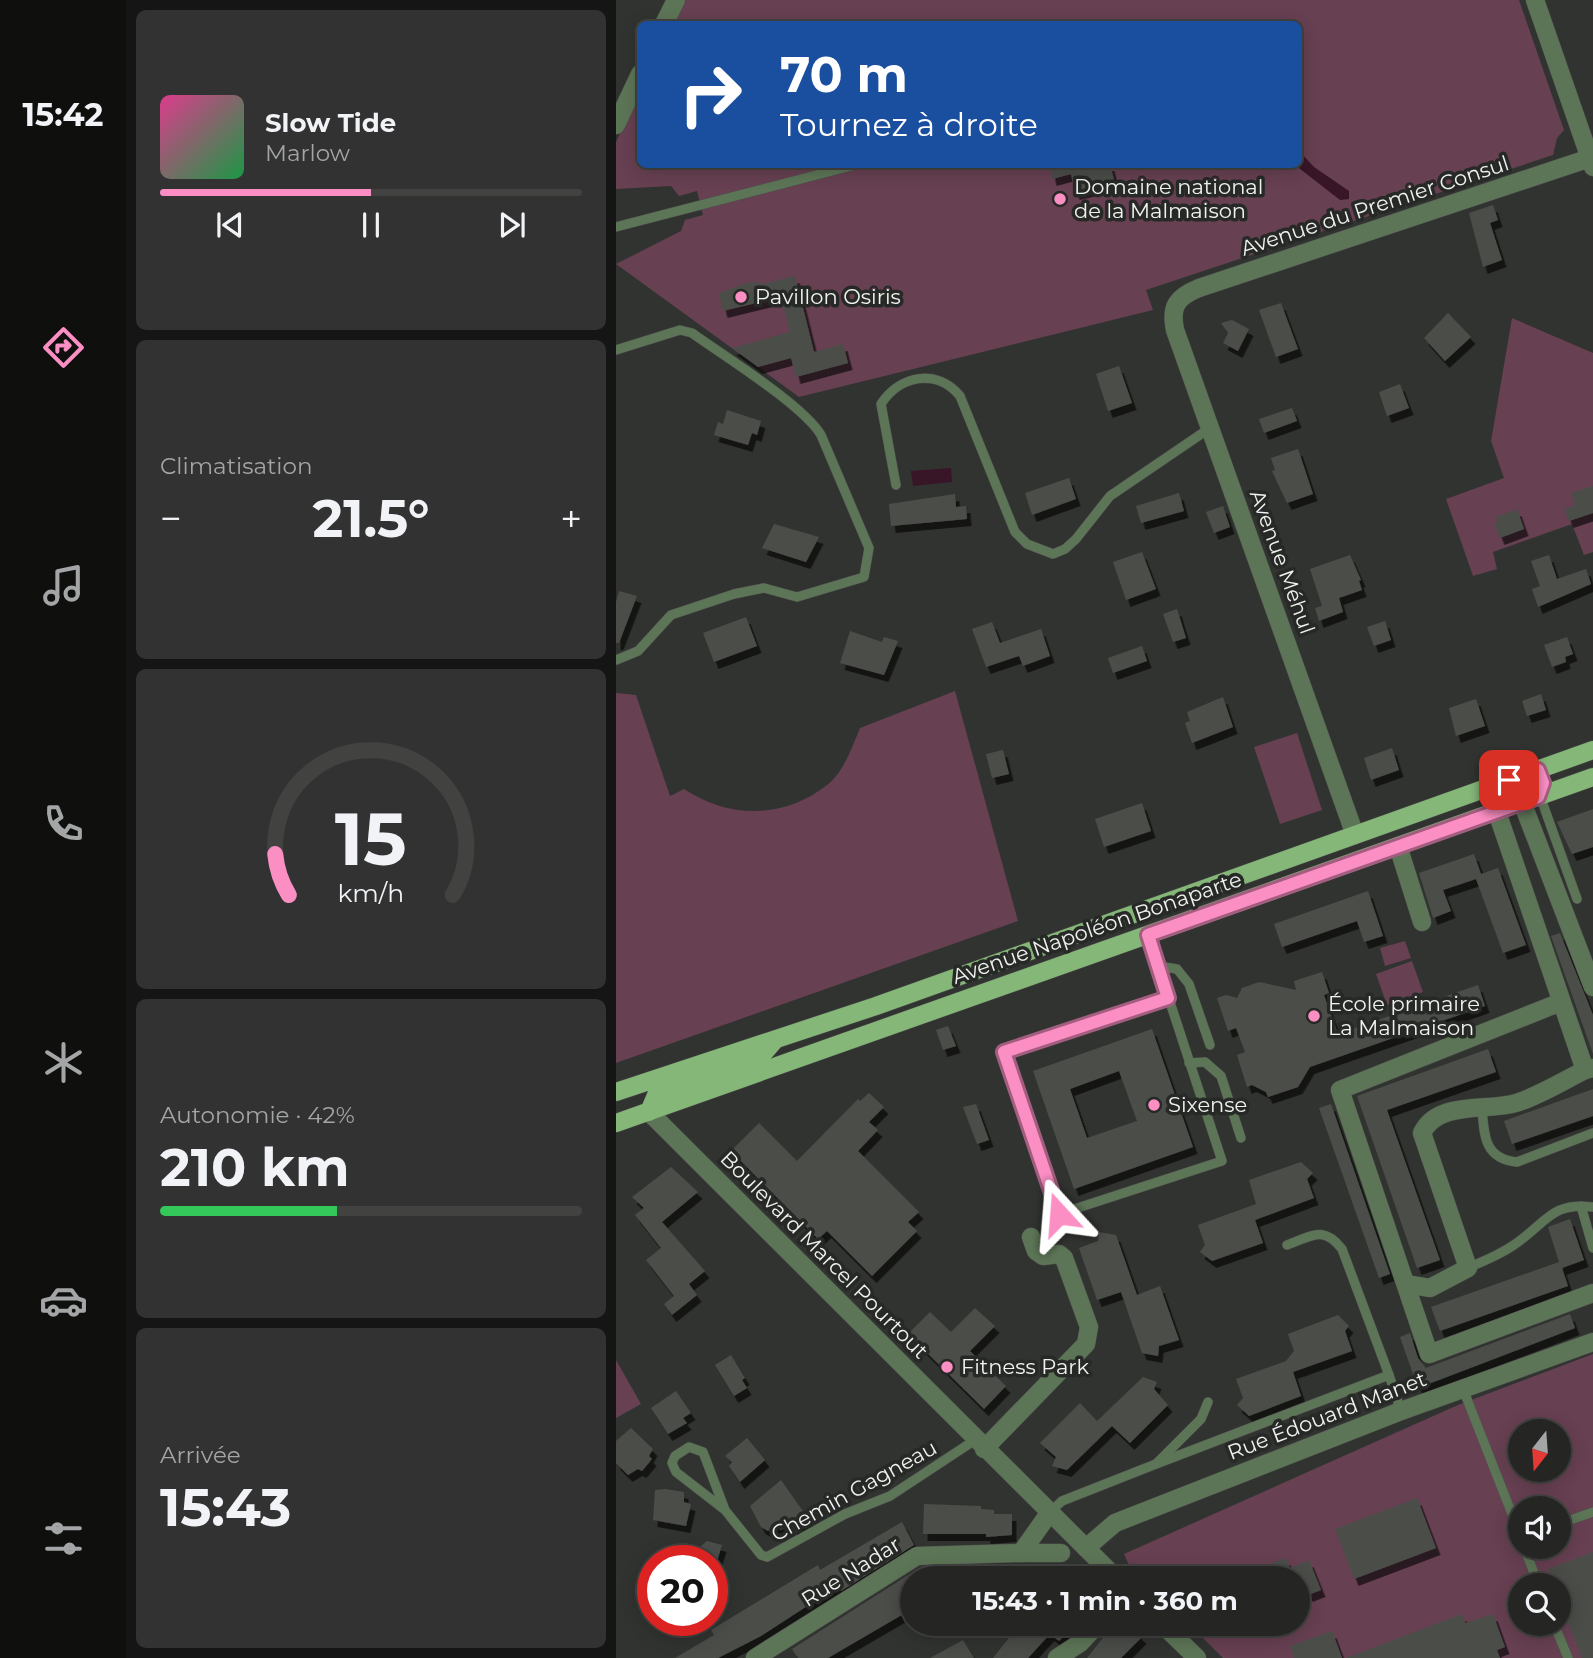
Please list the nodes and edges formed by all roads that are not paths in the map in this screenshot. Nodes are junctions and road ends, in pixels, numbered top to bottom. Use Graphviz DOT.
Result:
graph roads {
  1 [pos="676,0"];
  2 [pos="1535,0"];
  3 [pos="666,21"];
  4 [pos="637,80"];
  5 [pos="616,125"];
  6 [pos="1592,161"];
  7 [pos="844,168"];
  8 [pos="616,227"];
  9 [pos="1175,303"];
  10 [pos="616,350"];
  11 [pos="1210,428"];
  12 [pos="896,485"];
  13 [pos="616,660"];
  14 [pos="1593,750"];
  15 [pos="1538,770"];
  16 [pos="1593,777"];
  17 [pos="1533,798"];
  18 [pos="1497,812"];
  19 [pos="1356,835"];
  20 [pos="1398,846"];
  21 [pos="1577,899"];
  22 [pos="1422,922"];
  23 [pos="1148,935"];
  24 [pos="1158,966"];
  25 [pos="1593,987"];
  26 [pos="1168,998"];
  27 [pos="1561,1002"];
  28 [pos="774,1041"];
  29 [pos="1210,1045"];
  30 [pos="1189,1063"];
  31 [pos="1589,1069"];
  32 [pos="621,1090"];
  33 [pos="1482,1107"];
  34 [pos="649,1112"];
  35 [pos="616,1123"];
  36 [pos="1593,1133"];
  37 [pos="1241,1138"];
  38 [pos="1581,1206"];
  39 [pos="1593,1207"];
  40 [pos="1031,1237"];
  41 [pos="1287,1245"];
  42 [pos="1593,1248"];
  43 [pos="1468,1268"];
  44 [pos="1406,1284"];
  45 [pos="1593,1293"];
  46 [pos="1593,1342"];
  47 [pos="1389,1375"];
  48 [pos="1463,1389"];
  49 [pos="1208,1402"];
  50 [pos="1401,1411"];
  51 [pos="980,1444"];
  52 [pos="1156,1464"];
  53 [pos="1508,1504"];
  54 [pos="725,1510"];
  55 [pos="1049,1512"];
  56 [pos="1593,1512"];
  57 [pos="1571,1520"];
  58 [pos="1086,1548"];
  59 [pos="1021,1552"];
  60 [pos="1060,1553"];
  61 [pos="1104,1566"];
  62 [pos="1087,1636"];
  63 [pos="1174,1636"];
  64 [pos="1559,1636"];
  65 [pos="755,1658"];
  66 [pos="1057,1658"];
  67 [pos="1197,1658"];
  68 [pos="1567,1658"];
  1 -- 3 [label="street"];
  2 -- 6 [label="street"];
  4 -- 5 [label="street"];
  6 -- 9 [label="street, Avenue du Premier Consul"];
  7 -- 8 [label="lane"];
  9 -- 11 [label="street, Avenue Méhul"];
  10 -- 13 [label="lane"];
  11 -- 12 [label="lane"];
  11 -- 19 [label="street, Avenue Méhul"];
  14 -- 15 [label="main road, Avenue Napoléon Bonaparte"];
  15 -- 17 [label="main road"];
  15 -- 19 [label="main road, Avenue Napoléon Bonaparte"];
  16 -- 17 [label="main road, Avenue Napoléon Bonaparte"];
  17 -- 18 [label="main road, Avenue Napoléon Bonaparte"];
  17 -- 21 [label="lane"];
  17 -- 25 [label="street"];
  18 -- 20 [label="main road, Avenue Napoléon Bonaparte"];
  18 -- 27 [label="street"];
  19 -- 28 [label="main road, Avenue Napoléon Bonaparte"];
  20 -- 22 [label="street"];
  20 -- 23 [label="main road, Avenue Napoléon Bonaparte"];
  23 -- 24 [label="lane"];
  23 -- 34 [label="main road, Avenue Napoléon Bonaparte"];
  24 -- 26 [label="lane"];
  24 -- 29 [label="lane"];
  26 -- 30 [label="lane"];
  26 -- 30 [label="lane"];
  27 -- 31 [label="street"];
  27 -- 44 [label="street"];
  28 -- 32 [label="main road, Avenue Napoléon Bonaparte"];
  28 -- 34 [label="main road"];
  30 -- 37 [label="lane"];
  31 -- 33 [label="street"];
  32 -- 34 [label="main road"];
  33 -- 36 [label="lane"];
  33 -- 43 [label="street"];
  34 -- 35 [label="main road, Avenue Napoléon Bonaparte"];
  34 -- 51 [label="street, Boulevard Marcel Pourtout"];
  38 -- 39 [label="lane"];
  38 -- 42 [label="lane"];
  38 -- 43 [label="lane"];
  40 -- 51 [label="street"];
  41 -- 47 [label="lane"];
  43 -- 44 [label="street"];
  44 -- 45 [label="street"];
  46 -- 48 [label="street, Rue Édouard Manet"];
  47 -- 50 [label="lane"];
  47 -- 52 [label="lane"];
  48 -- 50 [label="street, Rue Édouard Manet"];
  48 -- 53 [label="lane"];
  49 -- 52 [label="lane"];
  50 -- 58 [label="street, Rue Édouard Manet"];
  51 -- 54 [label="lane, Chemin Gagneau"];
  51 -- 55 [label="street, Boulevard Marcel Pourtout"];
  52 -- 55 [label="lane"];
  54 -- 54 [label="lane, Chemin Gagneau"];
  55 -- 58 [label="street, Boulevard Marcel Pourtout"];
  55 -- 59 [label="street"];
  56 -- 57 [label="lane"];
  58 -- 61 [label="street, Boulevard Marcel Pourtout"];
  59 -- 60 [label="street, Rue Nadar"];
  59 -- 65 [label="street, Rue Nadar"];
  62 -- 66 [label="street"];
  63 -- 67 [label="street"];
  64 -- 68 [label="lane"];
}
